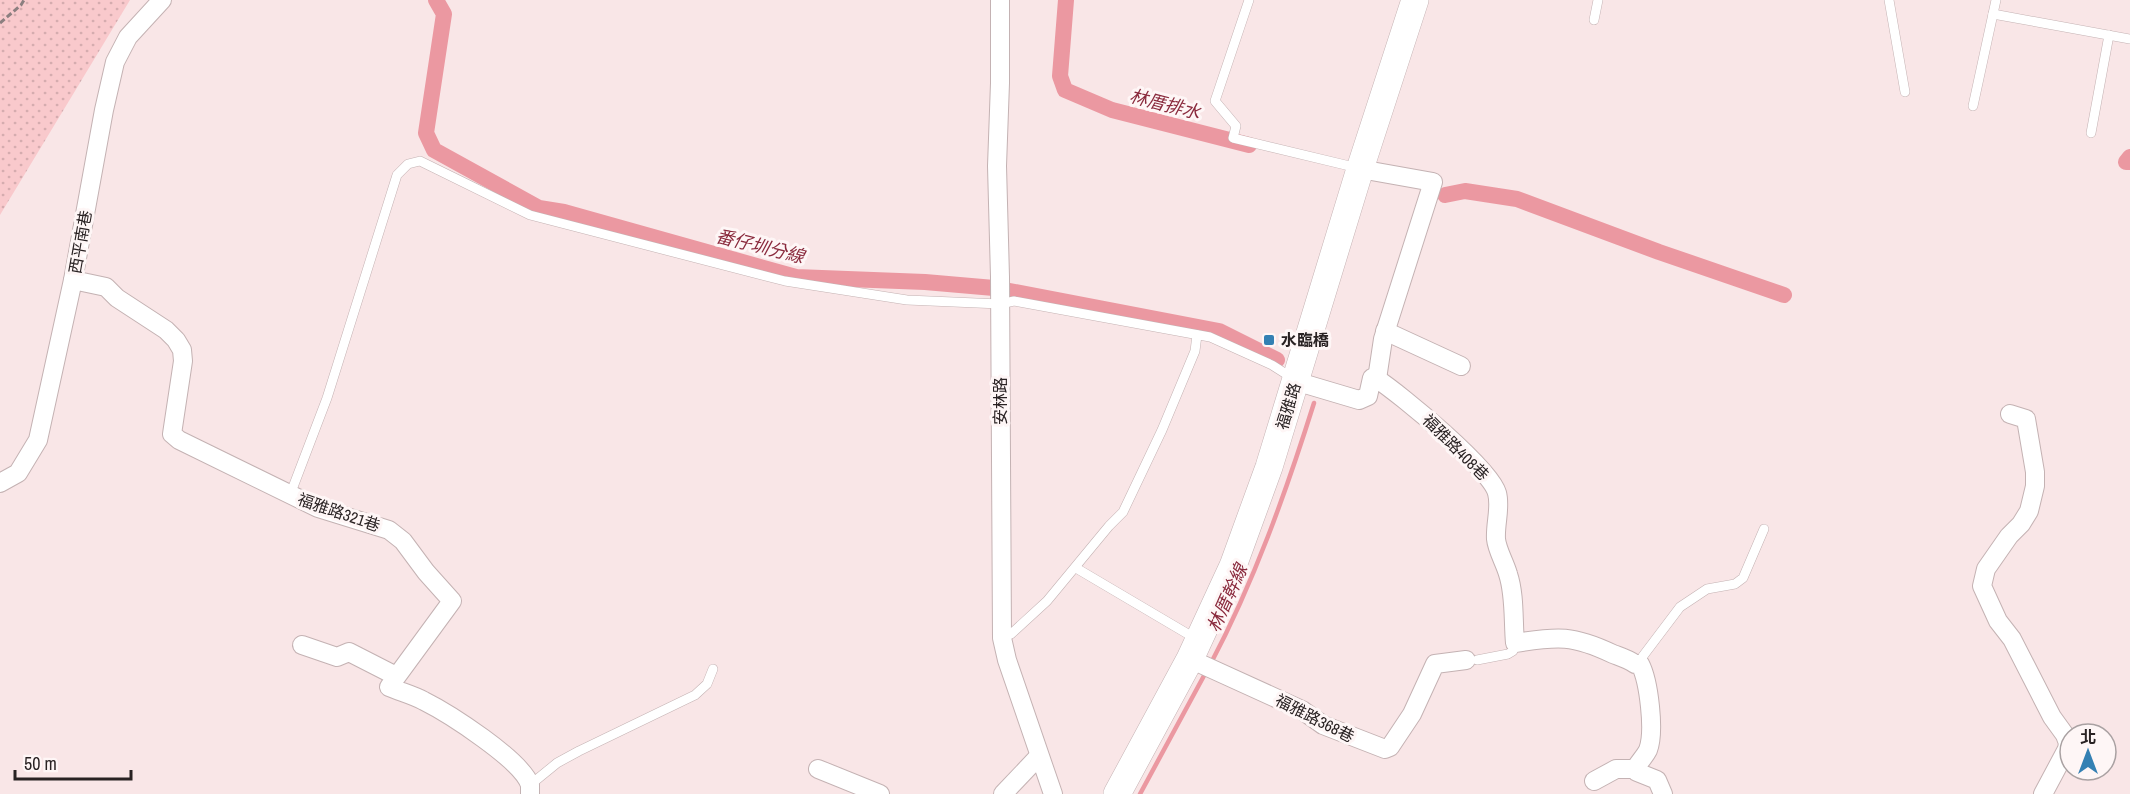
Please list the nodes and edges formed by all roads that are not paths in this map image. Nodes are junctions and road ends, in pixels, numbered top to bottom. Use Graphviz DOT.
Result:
graph roads {
  1 [pos="162,0"];
  2 [pos="1000,0"];
  3 [pos="1249,0"];
  4 [pos="1415,0"];
  5 [pos="1598,0"];
  6 [pos="1889,0"];
  7 [pos="1996,0"];
  8 [pos="1994,14"];
  9 [pos="1594,20"];
  10 [pos="2109,35"];
  11 [pos="2130,39"];
  12 [pos="1905,92"];
  13 [pos="1973,106"];
  14 [pos="2091,133"];
  15 [pos="1360,169"];
  16 [pos="74,280"];
  17 [pos="999,301"];
  18 [pos="1385,331"];
  19 [pos="1197,335"];
  20 [pos="1461,366"];
  21 [pos="1377,379"];
  22 [pos="1295,381"];
  23 [pos="2010,414"];
  24 [pos="0,483"];
  25 [pos="290,495"];
  26 [pos="1764,530"];
  27 [pos="1076,568"];
  28 [pos="1002,638"];
  29 [pos="1515,643"];
  30 [pos="302,645"];
  31 [pos="1196,654"];
  32 [pos="1472,660"];
  33 [pos="1640,664"];
  34 [pos="713,669"];
  35 [pos="396,676"];
  36 [pos="1039,756"];
  37 [pos="818,769"];
  38 [pos="1637,769"];
  39 [pos="1594,782"];
  40 [pos="530,789"];
  41 [pos="880,794"];
  42 [pos="1004,794"];
  43 [pos="1053,794"];
  44 [pos="1117,794"];
  45 [pos="1663,794"];
  46 [pos="2043,794"];
  1 -- 16 [label="street, 西平南巷"];
  2 -- 17 [label="street, 安林路"];
  3 -- 15 [label="lane"];
  4 -- 15 [label="main road, 福雅路"];
  5 -- 9 [label="lane"];
  6 -- 12 [label="lane"];
  7 -- 8 [label="lane"];
  8 -- 10 [label="lane"];
  8 -- 13 [label="lane"];
  10 -- 11 [label="lane"];
  10 -- 14 [label="lane"];
  15 -- 18 [label="street"];
  15 -- 22 [label="main road, 福雅路"];
  16 -- 24 [label="street, 西平南巷"];
  16 -- 25 [label="street, 福雅路321巷"];
  17 -- 19 [label="lane"];
  17 -- 25 [label="lane"];
  17 -- 28 [label="street, 安林路"];
  18 -- 20 [label="street"];
  18 -- 21 [label="street"];
  19 -- 22 [label="lane"];
  19 -- 27 [label="lane"];
  21 -- 22 [label="street"];
  21 -- 29 [label="street, 福雅路408巷"];
  22 -- 31 [label="main road, 福雅路"];
  23 -- 46 [label="street"];
  25 -- 35 [label="street, 福雅路321巷"];
  26 -- 33 [label="lane"];
  27 -- 28 [label="lane"];
  27 -- 31 [label="lane"];
  28 -- 36 [label="street, 安林路"];
  29 -- 32 [label="lane"];
  29 -- 33 [label="street"];
  30 -- 35 [label="street"];
  31 -- 32 [label="street, 福雅路368巷"];
  31 -- 44 [label="main road, 福雅路"];
  33 -- 38 [label="street"];
  34 -- 40 [label="lane"];
  35 -- 40 [label="street"];
  36 -- 42 [label="street"];
  36 -- 43 [label="street, 安林路"];
  37 -- 41 [label="street"];
  38 -- 39 [label="street"];
  38 -- 45 [label="street"];
}
